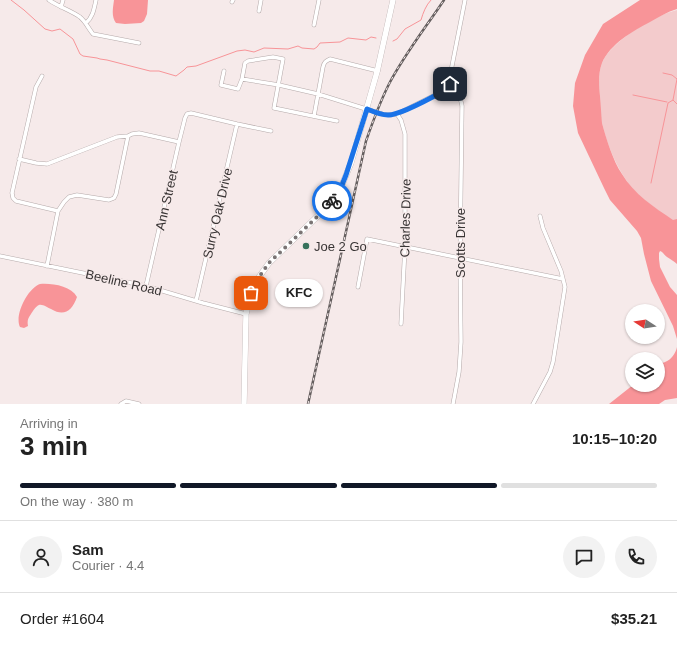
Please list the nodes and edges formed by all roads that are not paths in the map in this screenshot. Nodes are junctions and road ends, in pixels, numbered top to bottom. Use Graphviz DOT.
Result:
graph roads {
  1 [pos="49,0"];
  2 [pos="62,0"];
  3 [pos="96,0"];
  4 [pos="261,0"];
  5 [pos="319,0"];
  6 [pos="393,0"];
  7 [pos="465,0"];
  8 [pos="61,7"];
  9 [pos="259,11"];
  10 [pos="86,23"];
  11 [pos="314,25"];
  12 [pos="140,43"];
  13 [pos="224,71"];
  14 [pos="378,71"];
  15 [pos="42,76"];
  16 [pos="242,79"];
  17 [pos="279,86"];
  18 [pos="449,88"];
  19 [pos="318,94"];
  20 [pos="367,109"];
  21 [pos="397,114"];
  22 [pos="314,116"];
  23 [pos="337,121"];
  24 [pos="237,124"];
  25 [pos="271,131"];
  26 [pos="128,136"];
  27 [pos="179,142"];
  28 [pos="19,160"];
  29 [pos="58,211"];
  30 [pos="540,216"];
  31 [pos="405,247"];
  32 [pos="0,256"];
  33 [pos="460,258"];
  34 [pos="47,266"];
  35 [pos="563,279"];
  36 [pos="146,286"];
  37 [pos="358,287"];
  38 [pos="196,301"];
  39 [pos="246,314"];
  40 [pos="400,324"];
  41 [pos="121,404"];
  42 [pos="139,404"];
  43 [pos="244,404"];
  44 [pos="453,404"];
  45 [pos="533,404"];
  1 -- 8 [label="street"];
  2 -- 8 [label="street"];
  3 -- 10 [label="street"];
  4 -- 9 [label="street"];
  5 -- 11 [label="street"];
  6 -- 14 [label="main road"];
  7 -- 18 [label="street"];
  8 -- 10 [label="street"];
  10 -- 12 [label="street"];
  13 -- 16 [label="street"];
  14 -- 19 [label="street"];
  14 -- 20 [label="main road"];
  15 -- 28 [label="street"];
  16 -- 17 [label="street"];
  16 -- 17 [label="street"];
  17 -- 19 [label="street"];
  17 -- 22 [label="street"];
  18 -- 21 [label="street"];
  18 -- 33 [label="street, Scotts Drive"];
  19 -- 20 [label="street"];
  19 -- 22 [label="street"];
  20 -- 21 [label="street"];
  20 -- 39 [label="main road"];
  21 -- 31 [label="street, Charles Drive"];
  22 -- 23 [label="street"];
  24 -- 25 [label="street"];
  24 -- 27 [label="street, Ann Street"];
  24 -- 38 [label="street, Surry Oak Drive"];
  26 -- 27 [label="street"];
  26 -- 28 [label="street"];
  26 -- 29 [label="street"];
  27 -- 36 [label="street, Ann Street"];
  28 -- 29 [label="street"];
  29 -- 34 [label="street"];
  30 -- 35 [label="street"];
  31 -- 33 [label="street"];
  31 -- 37 [label="street"];
  31 -- 40 [label="street, Charles Drive"];
  32 -- 34 [label="street, Beeline Road"];
  33 -- 35 [label="street"];
  33 -- 44 [label="street, Scotts Drive"];
  34 -- 36 [label="street, Beeline Road"];
  35 -- 45 [label="street"];
  36 -- 38 [label="street, Beeline Road"];
  38 -- 39 [label="street, Beeline Road"];
  39 -- 43 [label="main road"];
  41 -- 42 [label="street"];
}
